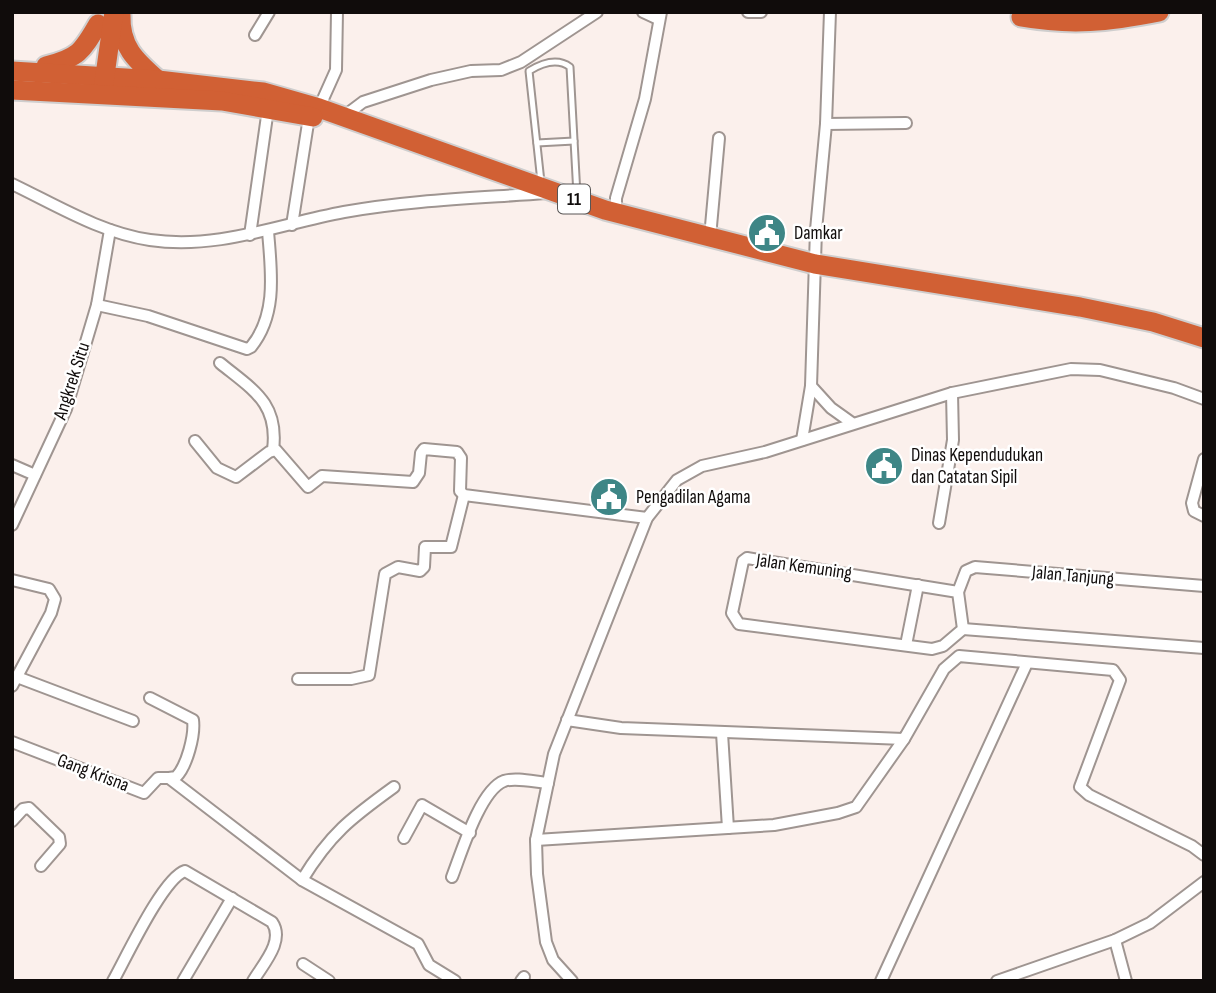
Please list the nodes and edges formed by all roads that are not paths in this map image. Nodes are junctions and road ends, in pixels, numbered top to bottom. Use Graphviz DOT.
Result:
graph roads {
  1 [pos="121,12"];
  2 [pos="270,12"];
  3 [pos="337,12"];
  4 [pos="597,12"];
  5 [pos="643,12"];
  6 [pos="748,12"];
  7 [pos="761,12"];
  8 [pos="830,12"];
  9 [pos="1060,12"];
  10 [pos="1159,12"];
  11 [pos="1015,15"];
  12 [pos="104,16"];
  13 [pos="659,16"];
  14 [pos="255,35"];
  15 [pos="20,71"];
  16 [pos="158,80"];
  17 [pos="98,84"];
  18 [pos="12,90"];
  19 [pos="268,109"];
  20 [pos="314,114"];
  21 [pos="341,116"];
  22 [pos="906,123"];
  23 [pos="826,124"];
  24 [pos="719,138"];
  25 [pos="574,141"];
  26 [pos="537,143"];
  27 [pos="12,184"];
  28 [pos="548,190"];
  29 [pos="577,200"];
  30 [pos="616,212"];
  31 [pos="292,225"];
  32 [pos="110,230"];
  33 [pos="268,231"];
  34 [pos="250,235"];
  35 [pos="710,237"];
  36 [pos="816,264"];
  37 [pos="97,305"];
  38 [pos="1204,338"];
  39 [pos="220,363"];
  40 [pos="811,386"];
  41 [pos="952,393"];
  42 [pos="1204,399"];
  43 [pos="852,423"];
  44 [pos="802,440"];
  45 [pos="194,441"];
  46 [pos="273,450"];
  47 [pos="1204,459"];
  48 [pos="12,464"];
  49 [pos="35,475"];
  50 [pos="464,495"];
  51 [pos="1204,516"];
  52 [pos="647,518"];
  53 [pos="939,523"];
  54 [pos="12,525"];
  55 [pos="12,580"];
  56 [pos="918,585"];
  57 [pos="1204,586"];
  58 [pos="958,592"];
  59 [pos="963,629"];
  60 [pos="906,645"];
  61 [pos="1204,648"];
  62 [pos="1027,663"];
  63 [pos="298,679"];
  64 [pos="15,682"];
  65 [pos="150,698"];
  66 [pos="566,720"];
  67 [pos="133,721"];
  68 [pos="722,733"];
  69 [pos="905,739"];
  70 [pos="12,742"];
  71 [pos="169,778"];
  72 [pos="548,783"];
  73 [pos="394,787"];
  74 [pos="12,821"];
  75 [pos="728,828"];
  76 [pos="470,833"];
  77 [pos="404,838"];
  78 [pos="536,840"];
  79 [pos="1204,855"];
  80 [pos="41,866"];
  81 [pos="452,877"];
  82 [pos="302,880"];
  83 [pos="1204,882"];
  84 [pos="232,898"];
  85 [pos="1115,940"];
  86 [pos="303,964"];
  87 [pos="113,981"];
  88 [pos="183,981"];
  89 [pos="253,981"];
  90 [pos="329,981"];
  91 [pos="455,981"];
  92 [pos="572,981"];
  93 [pos="881,981"];
  94 [pos="997,981"];
  95 [pos="1126,981"];
  1 -- 16 [label="highway"];
  2 -- 14 [label="street"];
  3 -- 20 [label="street"];
  4 -- 21 [label="street"];
  5 -- 13 [label="street"];
  6 -- 7 [label="street"];
  8 -- 23 [label="street"];
  9 -- 11 [label="highway"];
  10 -- 11 [label="highway"];
  12 -- 15 [label="highway"];
  12 -- 17 [label="highway"];
  13 -- 30 [label="street"];
  15 -- 17 [label="highway, 11"];
  16 -- 17 [label="highway, 11"];
  16 -- 20 [label="highway, 11"];
  17 -- 18 [label="highway, 11"];
  17 -- 19 [label="highway, 11"];
  19 -- 20 [label="highway, 11"];
  19 -- 34 [label="street"];
  20 -- 21 [label="highway, 11"];
  20 -- 31 [label="street"];
  21 -- 28 [label="highway, 11"];
  22 -- 23 [label="street"];
  23 -- 36 [label="street"];
  24 -- 35 [label="street"];
  25 -- 26 [label="lane"];
  25 -- 26 [label="lane"];
  25 -- 29 [label="lane"];
  26 -- 28 [label="lane"];
  27 -- 32 [label="street"];
  28 -- 29 [label="highway, 11"];
  28 -- 31 [label="street"];
  29 -- 30 [label="highway, 11"];
  30 -- 35 [label="highway, 11"];
  31 -- 33 [label="street"];
  32 -- 34 [label="street"];
  32 -- 37 [label="street, Angkrek Situ"];
  33 -- 34 [label="street"];
  33 -- 37 [label="street"];
  35 -- 36 [label="highway, 11"];
  36 -- 38 [label="highway, 11"];
  36 -- 40 [label="street"];
  37 -- 49 [label="street, Angkrek Situ"];
  39 -- 46 [label="street"];
  40 -- 43 [label="street"];
  40 -- 44 [label="street"];
  41 -- 42 [label="street"];
  41 -- 43 [label="street"];
  41 -- 53 [label="street"];
  43 -- 44 [label="street"];
  44 -- 52 [label="street"];
  45 -- 46 [label="street"];
  46 -- 50 [label="street"];
  47 -- 51 [label="street"];
  48 -- 49 [label="street"];
  49 -- 54 [label="street, Angkrek Situ"];
  50 -- 52 [label="street"];
  50 -- 63 [label="street"];
  52 -- 66 [label="street"];
  55 -- 64 [label="street"];
  56 -- 58 [label="street, Jalan Kemuning"];
  56 -- 60 [label="street"];
  56 -- 60 [label="street, Jalan Kemuning"];
  57 -- 58 [label="street, Jalan Tanjung"];
  58 -- 59 [label="street"];
  59 -- 60 [label="street, Jalan Kemuning"];
  59 -- 61 [label="street"];
  62 -- 69 [label="street"];
  62 -- 79 [label="street"];
  62 -- 93 [label="street"];
  64 -- 67 [label="street"];
  65 -- 71 [label="street"];
  66 -- 68 [label="street"];
  66 -- 72 [label="street"];
  68 -- 69 [label="street"];
  68 -- 75 [label="street"];
  69 -- 75 [label="street"];
  70 -- 71 [label="street, Gang Krisna"];
  71 -- 82 [label="street"];
  72 -- 76 [label="street"];
  72 -- 78 [label="street"];
  73 -- 82 [label="street"];
  74 -- 80 [label="street"];
  75 -- 78 [label="street"];
  76 -- 77 [label="street"];
  76 -- 81 [label="street"];
  78 -- 92 [label="street"];
  82 -- 91 [label="street"];
  83 -- 85 [label="street"];
  84 -- 87 [label="street"];
  84 -- 88 [label="street"];
  84 -- 89 [label="street"];
  85 -- 94 [label="street"];
  85 -- 95 [label="street"];
  86 -- 90 [label="street"];
}
